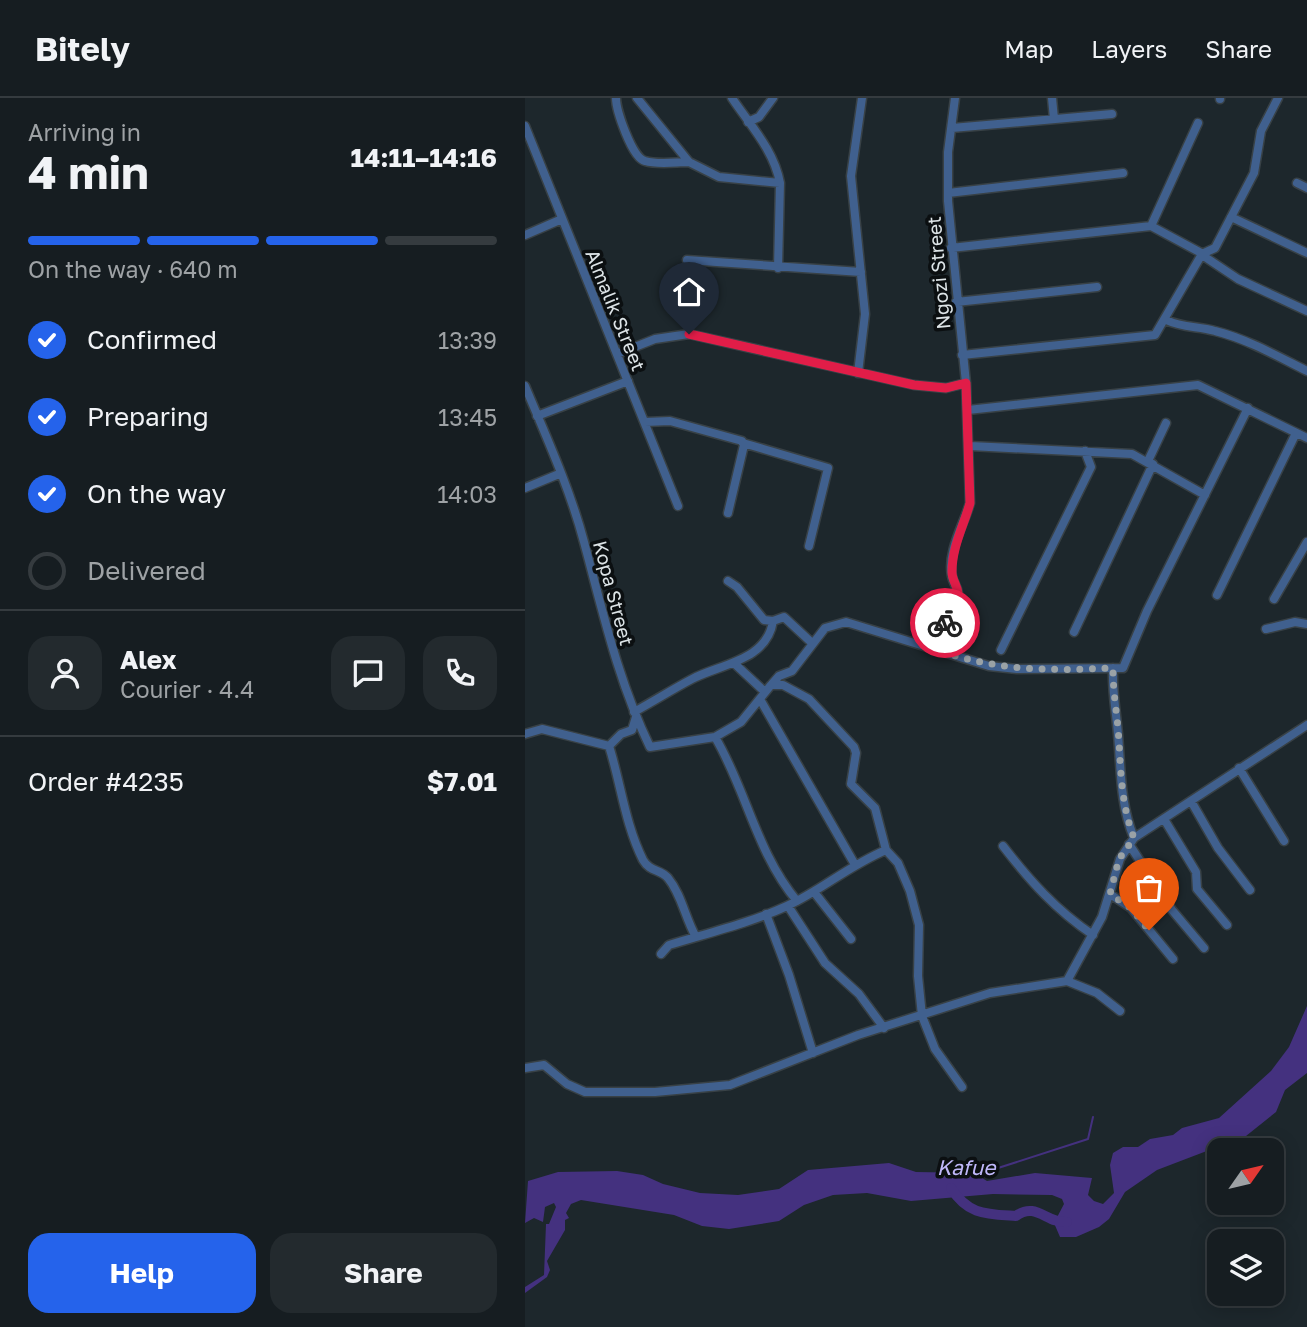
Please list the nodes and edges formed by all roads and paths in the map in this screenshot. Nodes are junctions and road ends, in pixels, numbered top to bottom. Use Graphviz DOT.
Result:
graph roads {
  1 [pos="616,98"];
  2 [pos="638,98"];
  3 [pos="732,98"];
  4 [pos="773,98"];
  5 [pos="862,98"];
  6 [pos="955,98"];
  7 [pos="1052,98"];
  8 [pos="1278,98"];
  9 [pos="1112,114"];
  10 [pos="1053,119"];
  11 [pos="748,122"];
  12 [pos="1198,123"];
  13 [pos="525,126"];
  14 [pos="952,128"];
  15 [pos="689,162"];
  16 [pos="1123,173"];
  17 [pos="781,183"];
  18 [pos="1297,183"];
  19 [pos="1307,188"];
  20 [pos="948,193"];
  21 [pos="1231,217"];
  22 [pos="562,219"];
  23 [pos="1151,226"];
  24 [pos="525,234"];
  25 [pos="951,248"];
  26 [pos="1307,253"];
  27 [pos="1203,255"];
  28 [pos="687,260"];
  29 [pos="778,268"];
  30 [pos="861,272"];
  31 [pos="1097,287"];
  32 [pos="956,302"];
  33 [pos="1307,312"];
  34 [pos="1166,320"];
  35 [pos="617,354"];
  36 [pos="962,355"];
  37 [pos="1307,371"];
  38 [pos="859,373"];
  39 [pos="628,381"];
  40 [pos="966,383"];
  41 [pos="525,386"];
  42 [pos="1248,408"];
  43 [pos="968,410"];
  44 [pos="537,416"];
  45 [pos="645,422"];
  46 [pos="1166,423"];
  47 [pos="1296,433"];
  48 [pos="1307,438"];
  49 [pos="743,443"];
  50 [pos="970,446"];
  51 [pos="1085,451"];
  52 [pos="1151,462"];
  53 [pos="559,474"];
  54 [pos="525,488"];
  55 [pos="1205,495"];
  56 [pos="678,506"];
  57 [pos="728,513"];
  58 [pos="1307,542"];
  59 [pos="809,547"];
  60 [pos="728,581"];
  61 [pos="1217,594"];
  62 [pos="1274,599"];
  63 [pos="773,621"];
  64 [pos="1307,624"];
  65 [pos="1266,629"];
  66 [pos="1074,632"];
  67 [pos="812,643"];
  68 [pos="934,649"];
  69 [pos="1000,650"];
  70 [pos="736,665"];
  71 [pos="1113,668"];
  72 [pos="768,688"];
  73 [pos="761,701"];
  74 [pos="635,714"];
  75 [pos="1307,725"];
  76 [pos="525,734"];
  77 [pos="715,737"];
  78 [pos="609,746"];
  79 [pos="1240,768"];
  80 [pos="1191,801"];
  81 [pos="1164,819"];
  82 [pos="1131,841"];
  83 [pos="1284,841"];
  84 [pos="1003,846"];
  85 [pos="886,850"];
  86 [pos="854,863"];
  87 [pos="1250,890"];
  88 [pos="814,892"];
  89 [pos="1110,894"];
  90 [pos="797,901"];
  91 [pos="788,906"];
  92 [pos="765,914"];
  93 [pos="1227,925"];
  94 [pos="1093,935"];
  95 [pos="696,937"];
  96 [pos="851,939"];
  97 [pos="1204,948"];
  98 [pos="661,954"];
  99 [pos="1173,959"];
  100 [pos="1067,981"];
  101 [pos="1120,1011"];
  102 [pos="922,1016"];
  103 [pos="884,1028"];
  104 [pos="813,1053"];
  105 [pos="525,1068"];
  106 [pos="963,1087"];
  1 -- 15 [label="street"];
  2 -- 15 [label="street"];
  3 -- 11 [label="street"];
  4 -- 11 [label="street"];
  5 -- 30 [label="street"];
  6 -- 14 [label="street, Ngozi Street"];
  7 -- 10 [label="street"];
  8 -- 21 [label="street"];
  9 -- 10 [label="street"];
  10 -- 14 [label="street"];
  11 -- 17 [label="street"];
  12 -- 23 [label="street"];
  13 -- 22 [label="street, Almalik Street"];
  14 -- 20 [label="street, Ngozi Street"];
  15 -- 17 [label="street"];
  16 -- 20 [label="street"];
  17 -- 29 [label="street"];
  18 -- 19 [label="street"];
  20 -- 25 [label="street, Ngozi Street"];
  21 -- 26 [label="street"];
  21 -- 27 [label="street"];
  22 -- 24 [label="street"];
  22 -- 35 [label="street, Almalik Street"];
  23 -- 25 [label="street"];
  23 -- 27 [label="street"];
  25 -- 32 [label="street, Ngozi Street"];
  27 -- 33 [label="street"];
  27 -- 34 [label="street"];
  28 -- 29 [label="street"];
  29 -- 30 [label="street"];
  30 -- 38 [label="street"];
  31 -- 32 [label="street"];
  32 -- 36 [label="street, Ngozi Street"];
  34 -- 36 [label="street"];
  34 -- 37 [label="street"];
  35 -- 38 [label="street"];
  35 -- 39 [label="street, Almalik Street"];
  36 -- 40 [label="street, Ngozi Street"];
  38 -- 40 [label="street"];
  39 -- 44 [label="street"];
  39 -- 45 [label="street, Almalik Street"];
  40 -- 43 [label="street, Ngozi Street"];
  41 -- 44 [label="street, Kopa Street"];
  42 -- 43 [label="street"];
  42 -- 47 [label="street"];
  42 -- 55 [label="street"];
  43 -- 50 [label="street, Ngozi Street"];
  44 -- 53 [label="street, Kopa Street"];
  45 -- 49 [label="street"];
  45 -- 56 [label="street, Almalik Street"];
  46 -- 52 [label="street"];
  47 -- 48 [label="street"];
  47 -- 61 [label="street"];
  49 -- 57 [label="street"];
  49 -- 59 [label="street"];
  50 -- 51 [label="street"];
  50 -- 68 [label="street, Ngozi Street"];
  51 -- 52 [label="street"];
  51 -- 69 [label="street"];
  52 -- 55 [label="street"];
  52 -- 66 [label="street"];
  53 -- 54 [label="street"];
  53 -- 74 [label="street, Kopa Street"];
  55 -- 71 [label="street"];
  58 -- 62 [label="street"];
  60 -- 63 [label="street"];
  63 -- 67 [label="street"];
  63 -- 70 [label="street"];
  64 -- 65 [label="street"];
  67 -- 68 [label="street"];
  67 -- 72 [label="street"];
  68 -- 71 [label="street"];
  70 -- 72 [label="street"];
  70 -- 74 [label="street"];
  71 -- 82 [label="street"];
  72 -- 73 [label="street"];
  72 -- 85 [label="street"];
  73 -- 77 [label="street"];
  73 -- 86 [label="street"];
  74 -- 77 [label="street, Kopa Street"];
  74 -- 78 [label="street"];
  75 -- 79 [label="street"];
  76 -- 78 [label="street"];
  77 -- 90 [label="street"];
  78 -- 95 [label="street"];
  79 -- 80 [label="street"];
  79 -- 83 [label="street"];
  80 -- 81 [label="street"];
  80 -- 87 [label="street"];
  81 -- 82 [label="street"];
  81 -- 93 [label="street"];
  82 -- 89 [label="street"];
  82 -- 97 [label="street"];
  84 -- 94 [label="street"];
  85 -- 86 [label="street"];
  85 -- 102 [label="street"];
  86 -- 88 [label="street"];
  88 -- 90 [label="street"];
  88 -- 96 [label="street"];
  89 -- 94 [label="street"];
  89 -- 99 [label="street"];
  90 -- 91 [label="street"];
  91 -- 92 [label="street"];
  91 -- 103 [label="street"];
  92 -- 95 [label="street"];
  92 -- 104 [label="street"];
  94 -- 100 [label="street"];
  95 -- 98 [label="street"];
  100 -- 101 [label="street"];
  100 -- 102 [label="street"];
  102 -- 103 [label="street"];
  102 -- 106 [label="street"];
  103 -- 104 [label="street"];
  104 -- 105 [label="street"];
}
